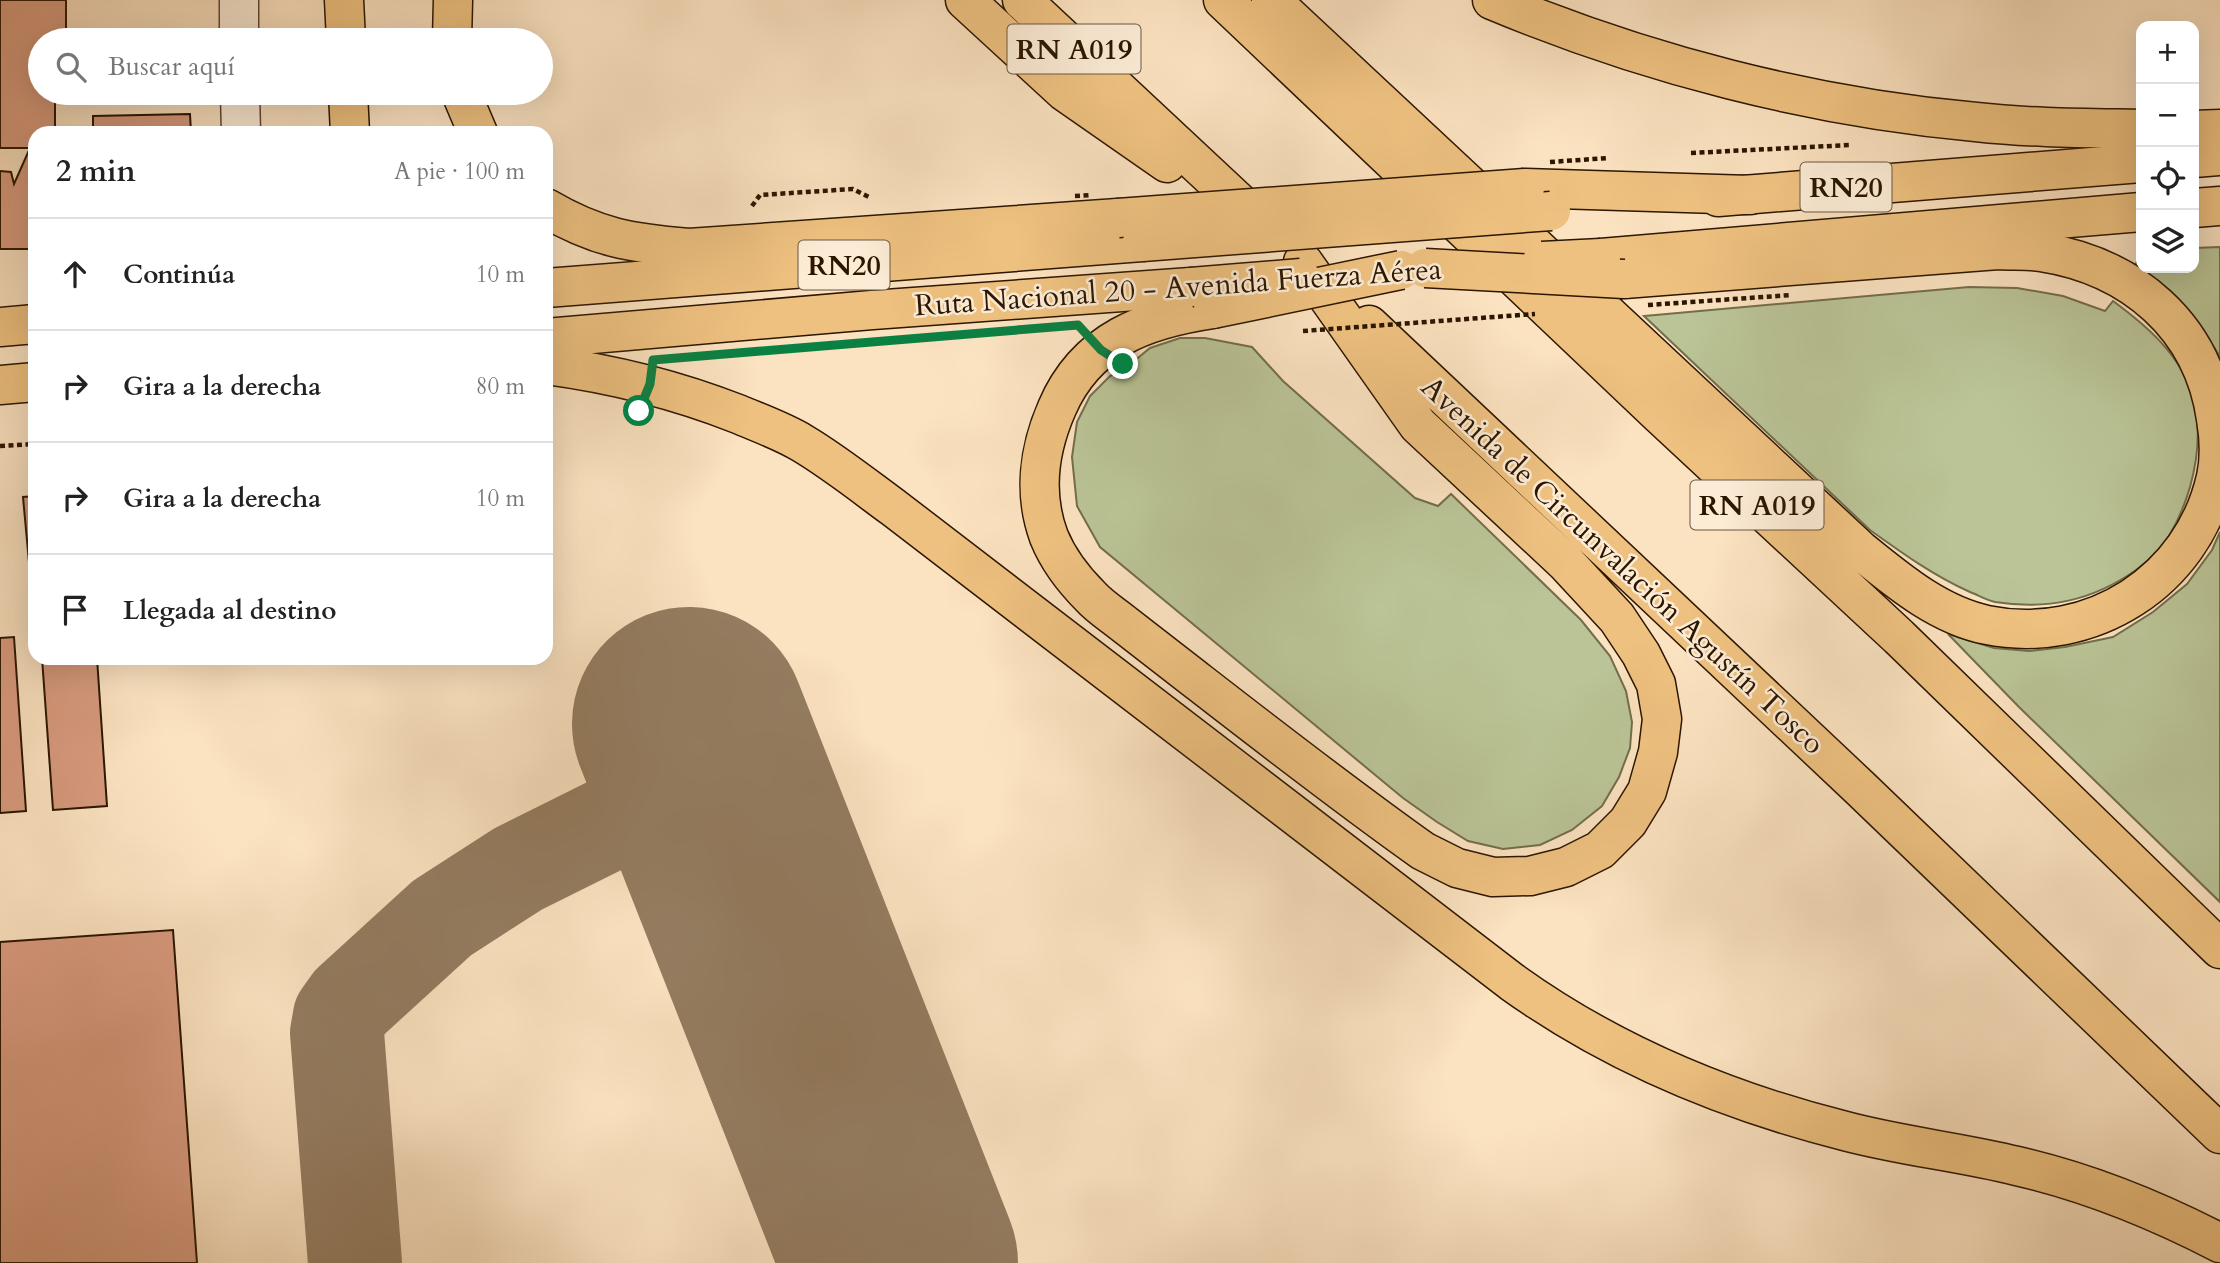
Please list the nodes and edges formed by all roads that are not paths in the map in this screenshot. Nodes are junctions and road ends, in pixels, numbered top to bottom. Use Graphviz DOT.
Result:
graph roads {
  1 [pos="239,0"];
  2 [pos="344,0"];
  3 [pos="453,0"];
  4 [pos="965,0"];
  5 [pos="1022,0"];
  6 [pos="1223,0"];
  7 [pos="1271,0"];
  8 [pos="1492,0"];
  9 [pos="239,28"];
  10 [pos="345,28"];
  11 [pos="452,28"];
  12 [pos="240,105"];
  13 [pos="349,105"];
  14 [pos="466,105"];
  15 [pos="241,126"];
  16 [pos="350,126"];
  17 [pos="475,126"];
  18 [pos="2136,129"];
  19 [pos="2220,129"];
  20 [pos="2199,130"];
  21 [pos="2220,156"];
  22 [pos="2199,158"];
  23 [pos="2136,163"];
  24 [pos="2220,206"];
  25 [pos="2199,208"];
  26 [pos="553,212"];
  27 [pos="2136,213"];
  28 [pos="1130,230"];
  29 [pos="1295,255"];
  30 [pos="1621,281"];
  31 [pos="553,287"];
  32 [pos="1202,298"];
  33 [pos="28,325"];
  34 [pos="0,327"];
  35 [pos="553,337"];
  36 [pos="553,366"];
  37 [pos="28,383"];
  38 [pos="0,385"];
  39 [pos="2220,949"];
  40 [pos="2220,1134"];
  41 [pos="2220,1244"];
  1 -- 9 [label="lane"];
  2 -- 10 [label="main road"];
  3 -- 11 [label="main road"];
  4 -- 29 [label="main road"];
  5 -- 29 [label="main road, Avenida de Circunvalación Agustín Tosco / RN A019"];
  6 -- 39 [label="main road, RN A019"];
  7 -- 30 [label="main road"];
  8 -- 18 [label="main road"];
  12 -- 15 [label="lane"];
  13 -- 16 [label="main road"];
  14 -- 17 [label="main road"];
  19 -- 20 [label="main road"];
  21 -- 22 [label="main road"];
  23 -- 28 [label="main road, RN20, bridge"];
  24 -- 25 [label="main road"];
  26 -- 28 [label="main road"];
  27 -- 30 [label="main road, RN20"];
  28 -- 31 [label="main road, Ruta Nacional 20 - Avenida Fuerza Aérea / RN20"];
  29 -- 32 [label="main road"];
  29 -- 40 [label="main road, Avenida de Circunvalación Agustín Tosco / RN A019"];
  30 -- 32 [label="main road, bridge"];
  32 -- 35 [label="main road, Ruta Nacional 20 - Avenida Fuerza Aérea / RN20"];
  33 -- 34 [label="main road"];
  36 -- 41 [label="main road"];
  37 -- 38 [label="main road"];
}
